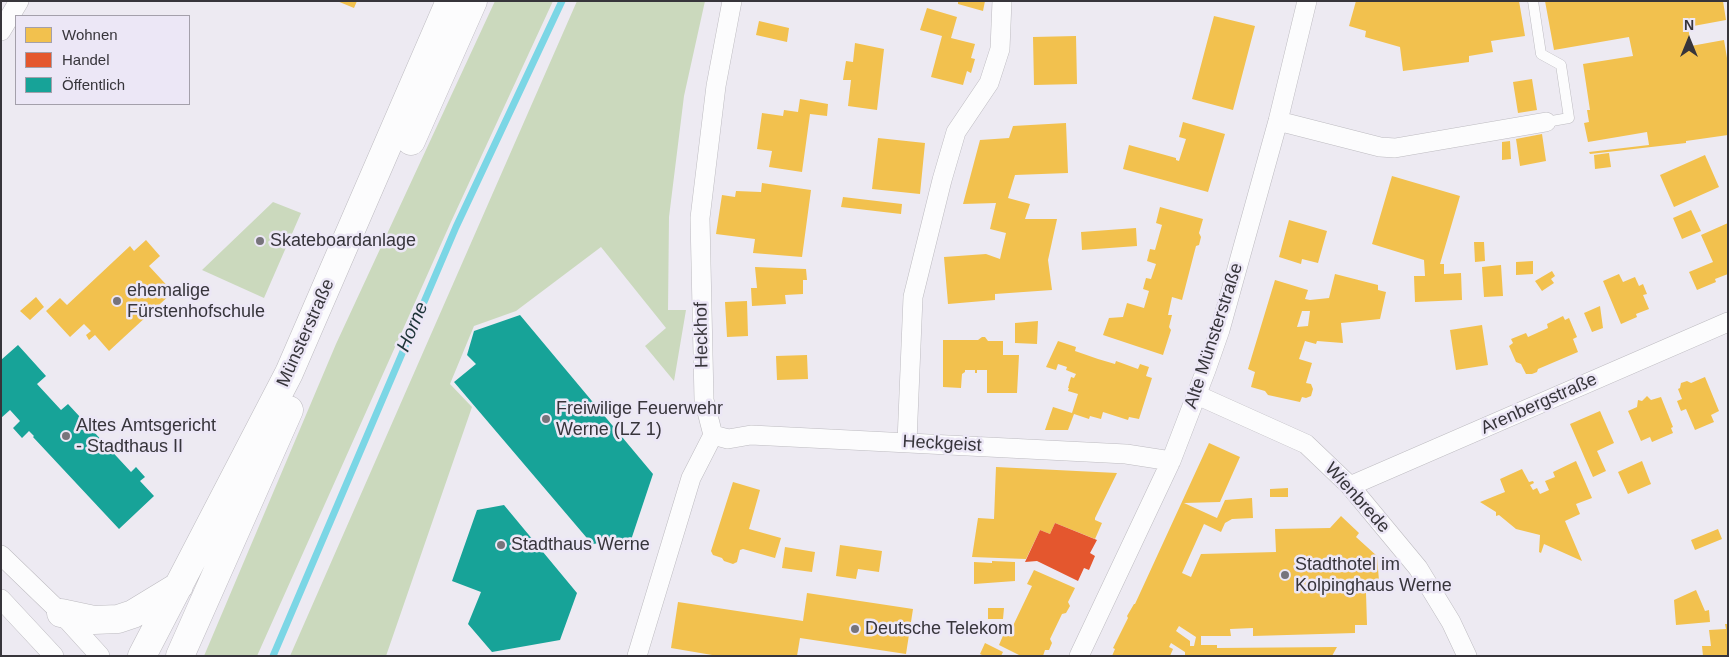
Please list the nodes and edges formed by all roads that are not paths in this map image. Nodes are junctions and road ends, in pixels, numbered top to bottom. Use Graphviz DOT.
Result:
graph roads {
  1 [pos="19,1"];
  2 [pos="450,1"];
  3 [pos="473,1"];
  4 [pos="732,1"];
  5 [pos="1002,1"];
  6 [pos="1307,1"];
  7 [pos="1533,1"];
  8 [pos="1,31"];
  9 [pos="1278,121"];
  10 [pos="1546,122"];
  11 [pos="1726,328"];
  12 [pos="1197,395"];
  13 [pos="713,435"];
  14 [pos="908,442"];
  15 [pos="1170,462"];
  16 [pos="1350,486"];
  17 [pos="1,555"];
  18 [pos="180,585"];
  19 [pos="1,599"];
  20 [pos="61,613"];
  21 [pos="54,656"];
  22 [pos="100,656"];
  23 [pos="142,656"];
  24 [pos="180,656"];
  25 [pos="636,656"];
  26 [pos="1079,656"];
  27 [pos="1467,656"];
  1 -- 8 [label="street"];
  2 -- 18 [label="main road, Münsterstraße"];
  3 -- 24 [label="main road, Münsterstraße"];
  4 -- 13 [label="street, Heckhof"];
  5 -- 14 [label="street"];
  6 -- 9 [label="street, Alte Münsterstraße"];
  7 -- 10 [label="lane"];
  9 -- 10 [label="street"];
  9 -- 12 [label="street, Alte Münsterstraße"];
  11 -- 16 [label="street, Arenbergstraße"];
  12 -- 15 [label="street, Alte Münsterstraße"];
  12 -- 16 [label="street, Wienbrede"];
  13 -- 14 [label="street, Heckgeist"];
  13 -- 25 [label="street"];
  14 -- 15 [label="street, Heckgeist"];
  15 -- 26 [label="street, Alte Münsterstraße"];
  16 -- 27 [label="street, Wienbrede"];
  17 -- 20 [label="street"];
  18 -- 20 [label="main road"];
  18 -- 23 [label="main road, Münsterstraße"];
  19 -- 21 [label="street"];
  20 -- 22 [label="street"];
}
